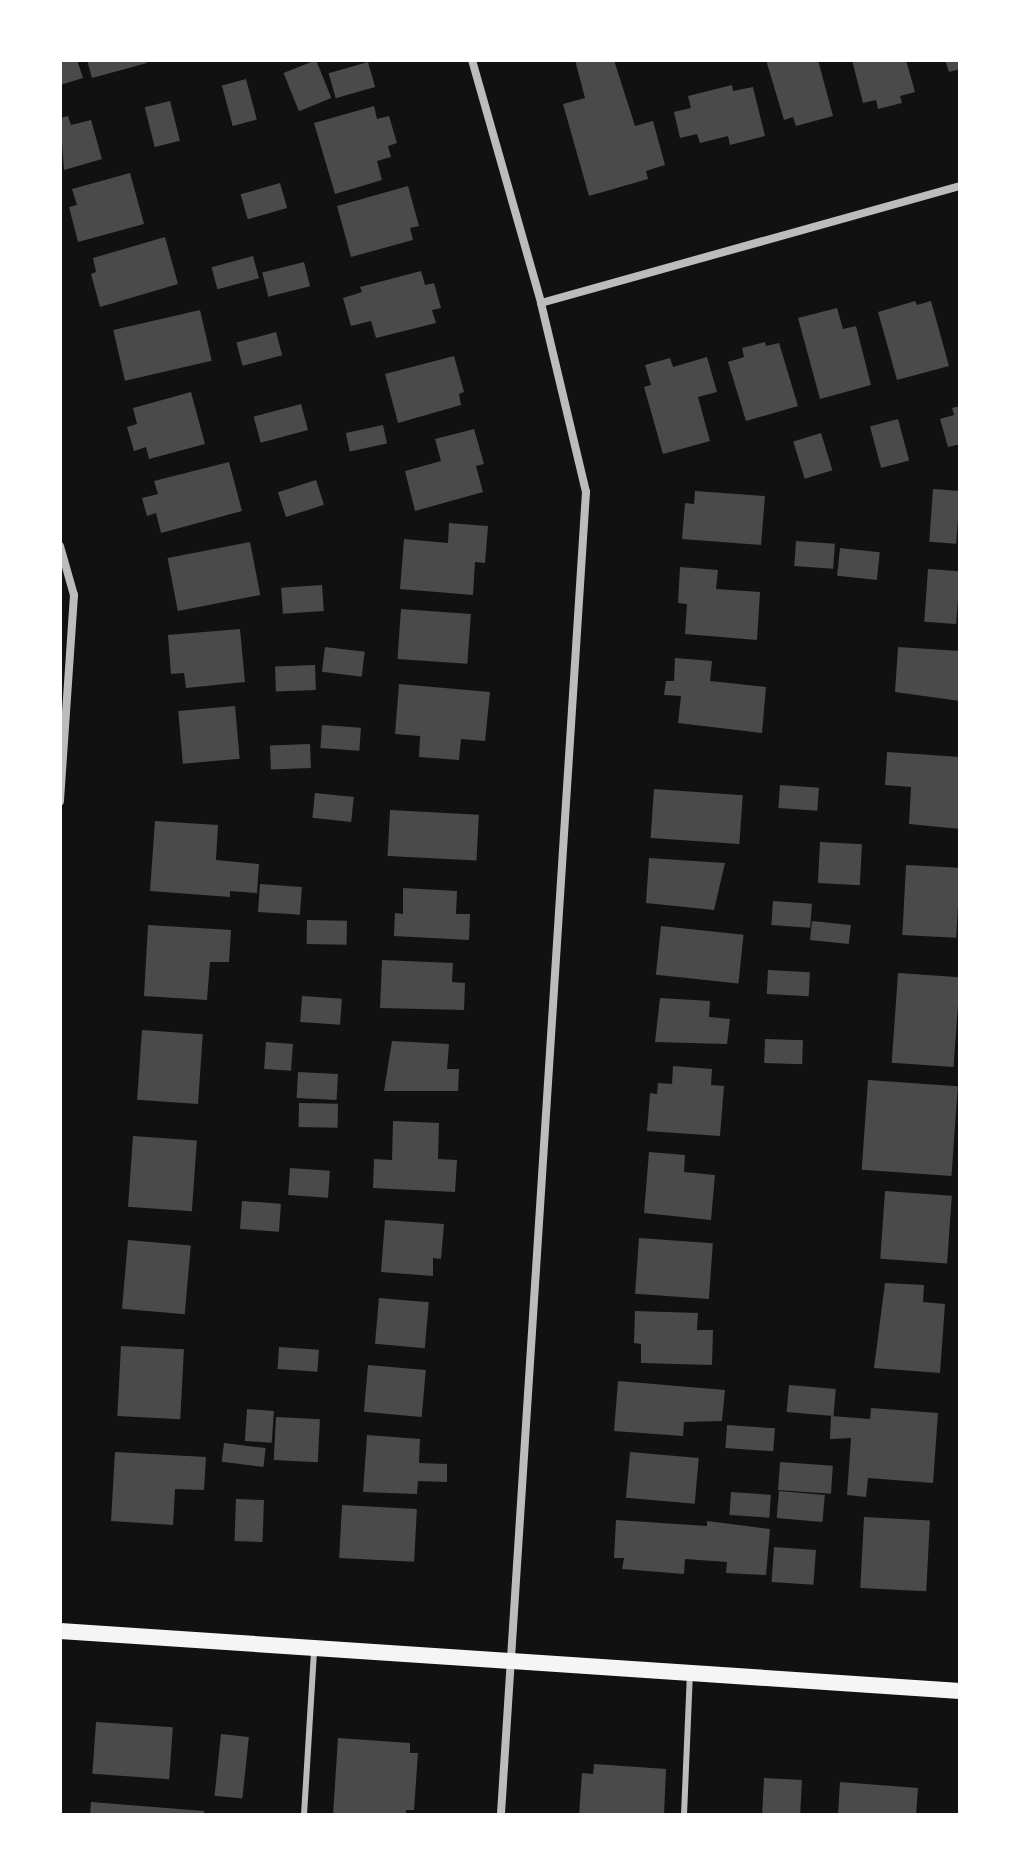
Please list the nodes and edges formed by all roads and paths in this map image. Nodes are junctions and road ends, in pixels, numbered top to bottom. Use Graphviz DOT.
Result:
graph roads {
  1 [pos="472,60"];
  2 [pos="960,186"];
  3 [pos="541,303"];
  4 [pos="60,546"];
  5 [pos="60,802"];
  6 [pos="60,1631"];
  7 [pos="315,1649"];
  8 [pos="511,1663"];
  9 [pos="690,1674"];
  10 [pos="960,1691"];
  11 [pos="304,1815"];
  12 [pos="501,1815"];
  13 [pos="684,1815"];
  1 -- 3 [label="street"];
  2 -- 3 [label="street"];
  3 -- 8 [label="street"];
  4 -- 5 [label="street"];
  6 -- 7 [label="main road"];
  7 -- 8 [label="main road"];
  7 -- 11 [label="lane"];
  8 -- 9 [label="main road"];
  8 -- 12 [label="street"];
  9 -- 10 [label="main road"];
  9 -- 13 [label="lane"];
}
